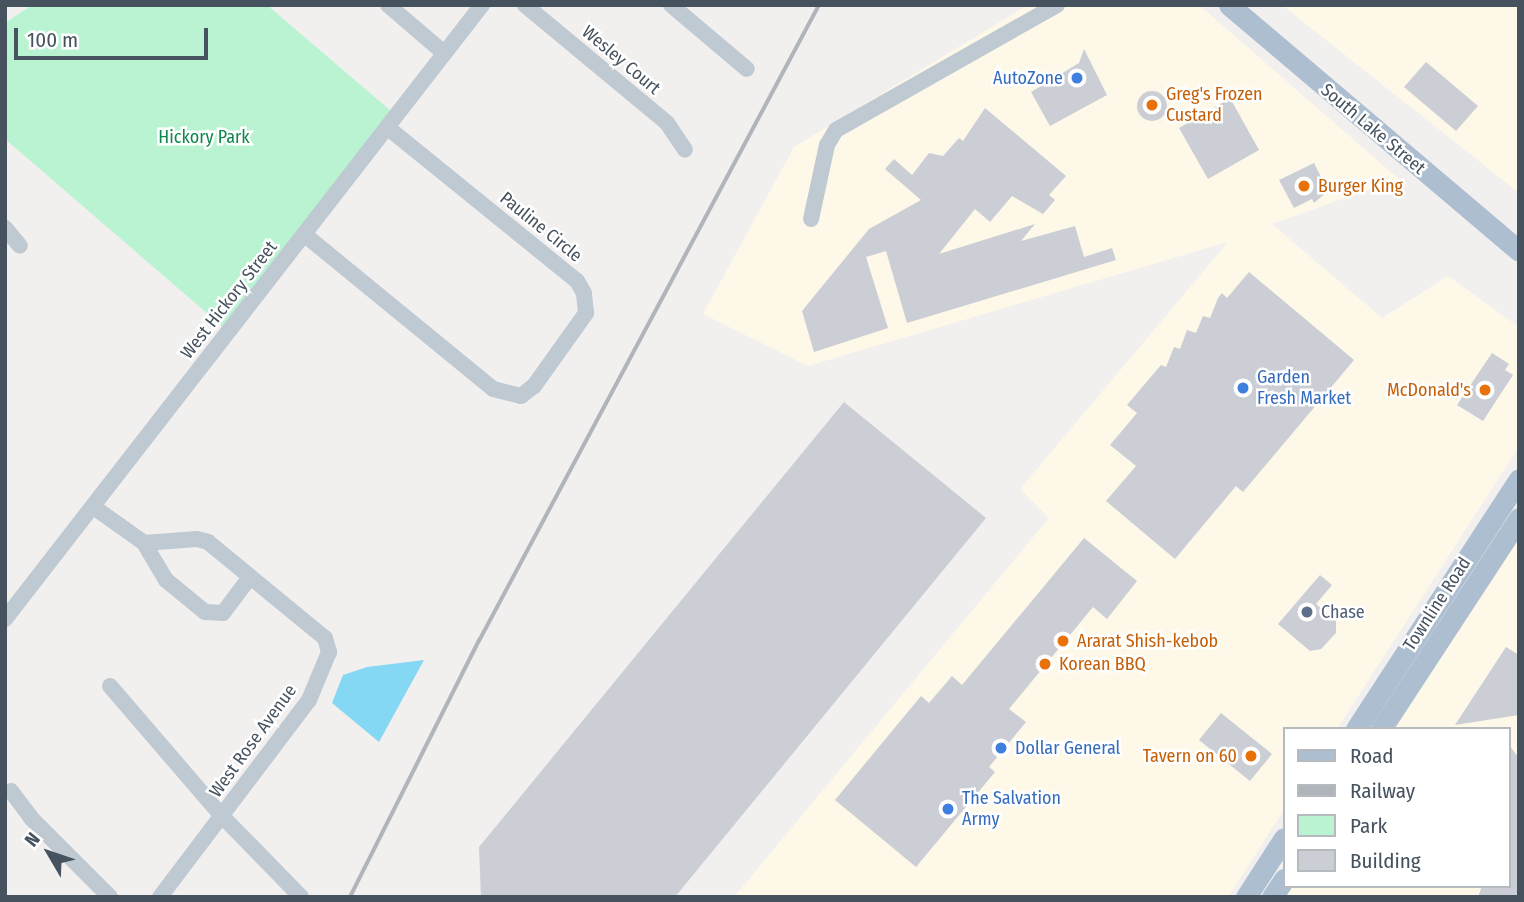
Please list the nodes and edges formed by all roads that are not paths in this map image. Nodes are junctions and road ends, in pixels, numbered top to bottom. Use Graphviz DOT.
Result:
graph roads {
  1 [pos="388,5"];
  2 [pos="482,5"];
  3 [pos="525,5"];
  4 [pos="671,5"];
  5 [pos="1056,5"];
  6 [pos="1228,5"];
  7 [pos="444,53"];
  8 [pos="747,69"];
  9 [pos="388,128"];
  10 [pos="685,150"];
  11 [pos="811,219"];
  12 [pos="5,228"];
  13 [pos="304,235"];
  14 [pos="20,246"];
  15 [pos="1519,251"];
  16 [pos="1519,478"];
  17 [pos="95,508"];
  18 [pos="1519,518"];
  19 [pos="145,543"];
  20 [pos="250,577"];
  21 [pos="5,619"];
  22 [pos="110,686"];
  23 [pos="1357,727"];
  24 [pos="1382,727"];
  25 [pos="11,791"];
  26 [pos="222,816"];
  27 [pos="1282,841"];
  28 [pos="1282,881"];
  29 [pos="110,897"];
  30 [pos="160,897"];
  31 [pos="301,897"];
  32 [pos="1246,897"];
  33 [pos="1272,897"];
  1 -- 7 [label="street"];
  2 -- 7 [label="street, West Hickory Street"];
  3 -- 10 [label="street, Wesley Court"];
  4 -- 8 [label="street"];
  5 -- 11 [label="street"];
  6 -- 15 [label="main road, South Lake Street"];
  7 -- 9 [label="street, West Hickory Street"];
  9 -- 13 [label="street, West Hickory Street"];
  9 -- 13 [label="street, Pauline Circle"];
  12 -- 14 [label="street"];
  13 -- 17 [label="street, West Hickory Street"];
  16 -- 23 [label="main road, Townline Road"];
  17 -- 19 [label="street"];
  17 -- 21 [label="street, West Hickory Street"];
  18 -- 24 [label="main road, Townline Road"];
  19 -- 20 [label="street, West Rose Avenue"];
  19 -- 20 [label="street"];
  20 -- 26 [label="street, West Rose Avenue"];
  22 -- 26 [label="street"];
  25 -- 29 [label="street"];
  26 -- 30 [label="street, West Rose Avenue"];
  26 -- 31 [label="street"];
  27 -- 32 [label="main road"];
  28 -- 33 [label="main road"];
}
